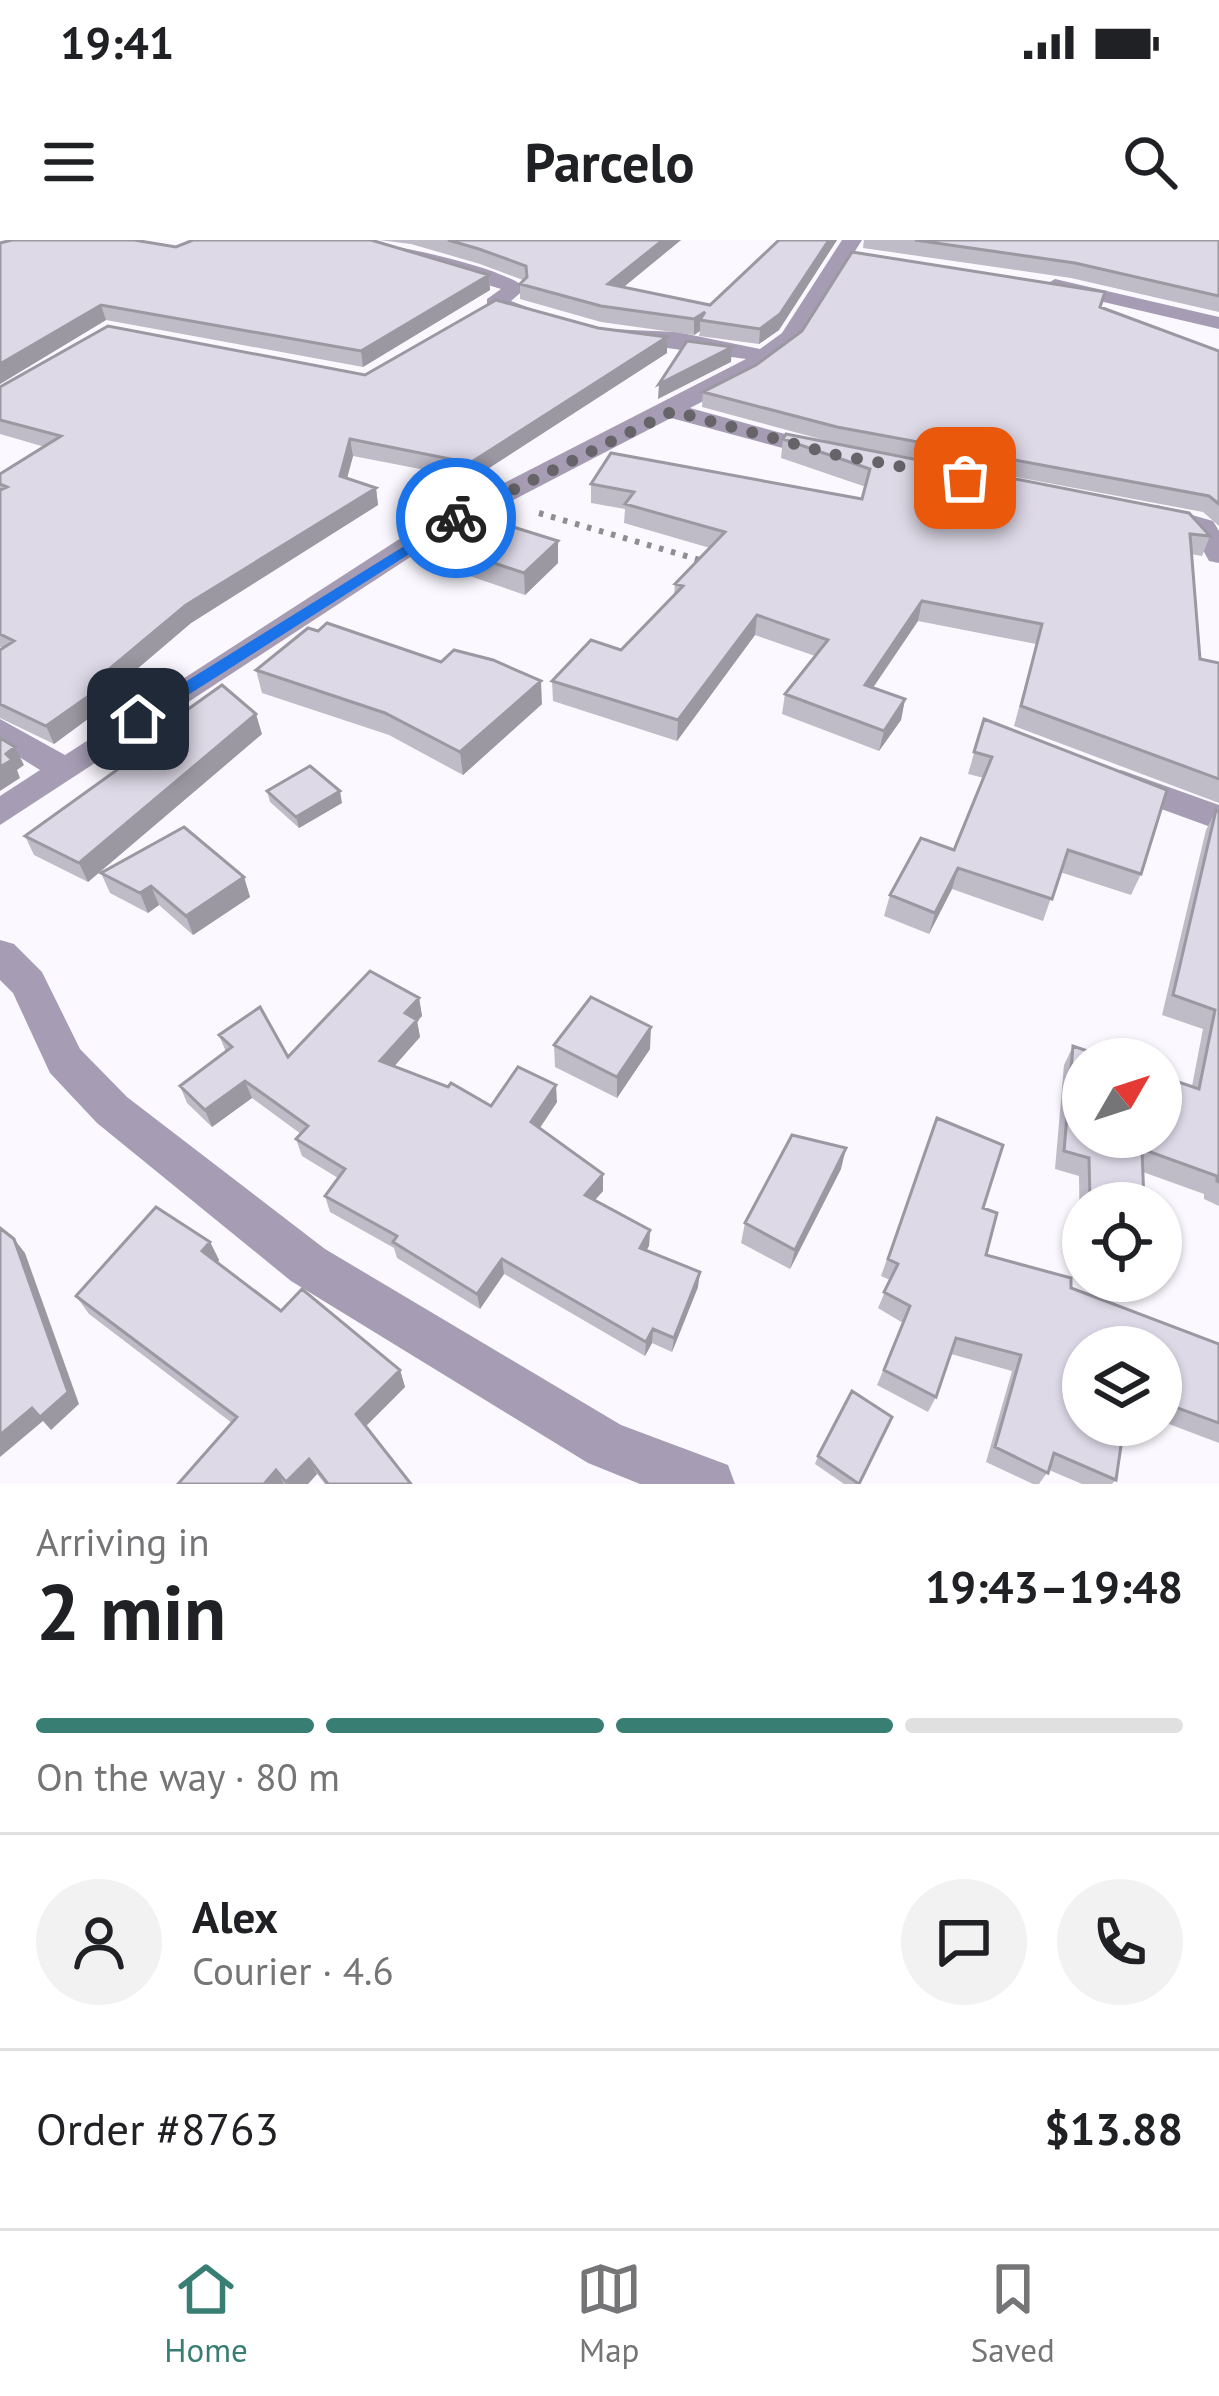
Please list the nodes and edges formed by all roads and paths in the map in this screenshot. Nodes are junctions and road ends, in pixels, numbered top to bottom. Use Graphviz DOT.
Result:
graph roads {
  1 [pos="350,240"];
  2 [pos="854,251"];
  3 [pos="1027,280"];
  4 [pos="558,320"];
  5 [pos="1219,323"];
  6 [pos="598,332"];
  7 [pos="764,356"];
  8 [pos="673,411"];
  9 [pos="854,458"];
  10 [pos="492,498"];
  11 [pos="1133,507"];
  12 [pos="1219,555"];
  13 [pos="710,563"];
  14 [pos="0,730"];
  15 [pos="61,768"];
  16 [pos="1091,770"];
  17 [pos="0,813"];
  18 [pos="1219,818"];
  19 [pos="0,955"];
  20 [pos="709,1484"];
  1 -- 4 [label="street"];
  2 -- 7 [label="street"];
  3 -- 5 [label="street"];
  6 -- 7 [label="street"];
  7 -- 8 [label="street"];
  8 -- 9 [label="street"];
  8 -- 10 [label="street"];
  10 -- 13 [label="path"];
  10 -- 15 [label="street"];
  11 -- 12 [label="street"];
  14 -- 15 [label="street"];
  15 -- 17 [label="street"];
  16 -- 18 [label="street"];
  19 -- 20 [label="street"];
}
